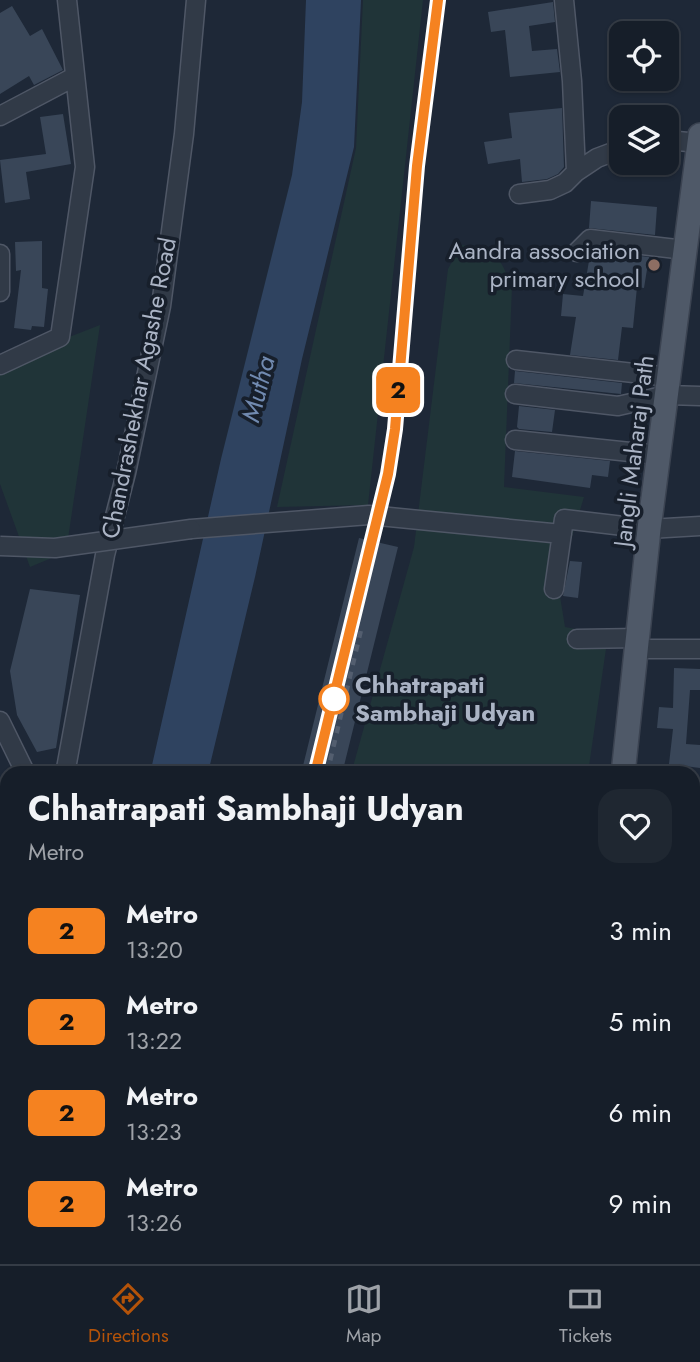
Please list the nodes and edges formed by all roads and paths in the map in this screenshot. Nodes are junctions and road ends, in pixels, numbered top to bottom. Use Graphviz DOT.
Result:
graph roads {
  1 [pos="67,0"];
  2 [pos="196,0"];
  3 [pos="564,0"];
  4 [pos="74,77"];
  5 [pos="0,116"];
  6 [pos="699,139"];
  7 [pos="679,140"];
  8 [pos="609,154"];
  9 [pos="576,172"];
  10 [pos="696,188"];
  11 [pos="519,194"];
  12 [pos="685,250"];
  13 [pos="577,252"];
  14 [pos="0,254"];
  15 [pos="0,292"];
  16 [pos="569,354"];
  17 [pos="516,360"];
  18 [pos="0,365"];
  19 [pos="669,379"];
  20 [pos="515,394"];
  21 [pos="700,396"];
  22 [pos="515,440"];
  23 [pos="659,455"];
  24 [pos="700,526"];
  25 [pos="649,529"];
  26 [pos="562,534"];
  27 [pos="0,546"];
  28 [pos="554,589"];
  29 [pos="577,639"];
  30 [pos="638,644"];
  31 [pos="700,649"];
  32 [pos="0,721"];
  33 [pos="22,766"];
  34 [pos="66,766"];
  35 [pos="624,766"];
  1 -- 4 [label="street"];
  2 -- 34 [label="street, Chandrashekhar Agashe Road"];
  3 -- 9 [label="street"];
  4 -- 5 [label="street"];
  4 -- 18 [label="street"];
  6 -- 7 [label="street"];
  6 -- 10 [label="main road, Jangli Maharaj Path"];
  8 -- 9 [label="street"];
  9 -- 11 [label="street"];
  10 -- 12 [label="main road, Jangli Maharaj Path"];
  12 -- 13 [label="street"];
  12 -- 19 [label="main road, Jangli Maharaj Path"];
  14 -- 15 [label="street"];
  16 -- 19 [label="street"];
  17 -- 19 [label="street"];
  19 -- 20 [label="street"];
  19 -- 21 [label="street"];
  19 -- 23 [label="main road, Jangli Maharaj Path"];
  22 -- 23 [label="street"];
  23 -- 25 [label="main road, Jangli Maharaj Path"];
  24 -- 25 [label="street"];
  25 -- 26 [label="street"];
  25 -- 30 [label="main road, Jangli Maharaj Path"];
  26 -- 27 [label="street, bridge"];
  26 -- 28 [label="street"];
  29 -- 30 [label="street"];
  30 -- 31 [label="street"];
  30 -- 35 [label="main road, Jangli Maharaj Path"];
  32 -- 33 [label="street"];
}
